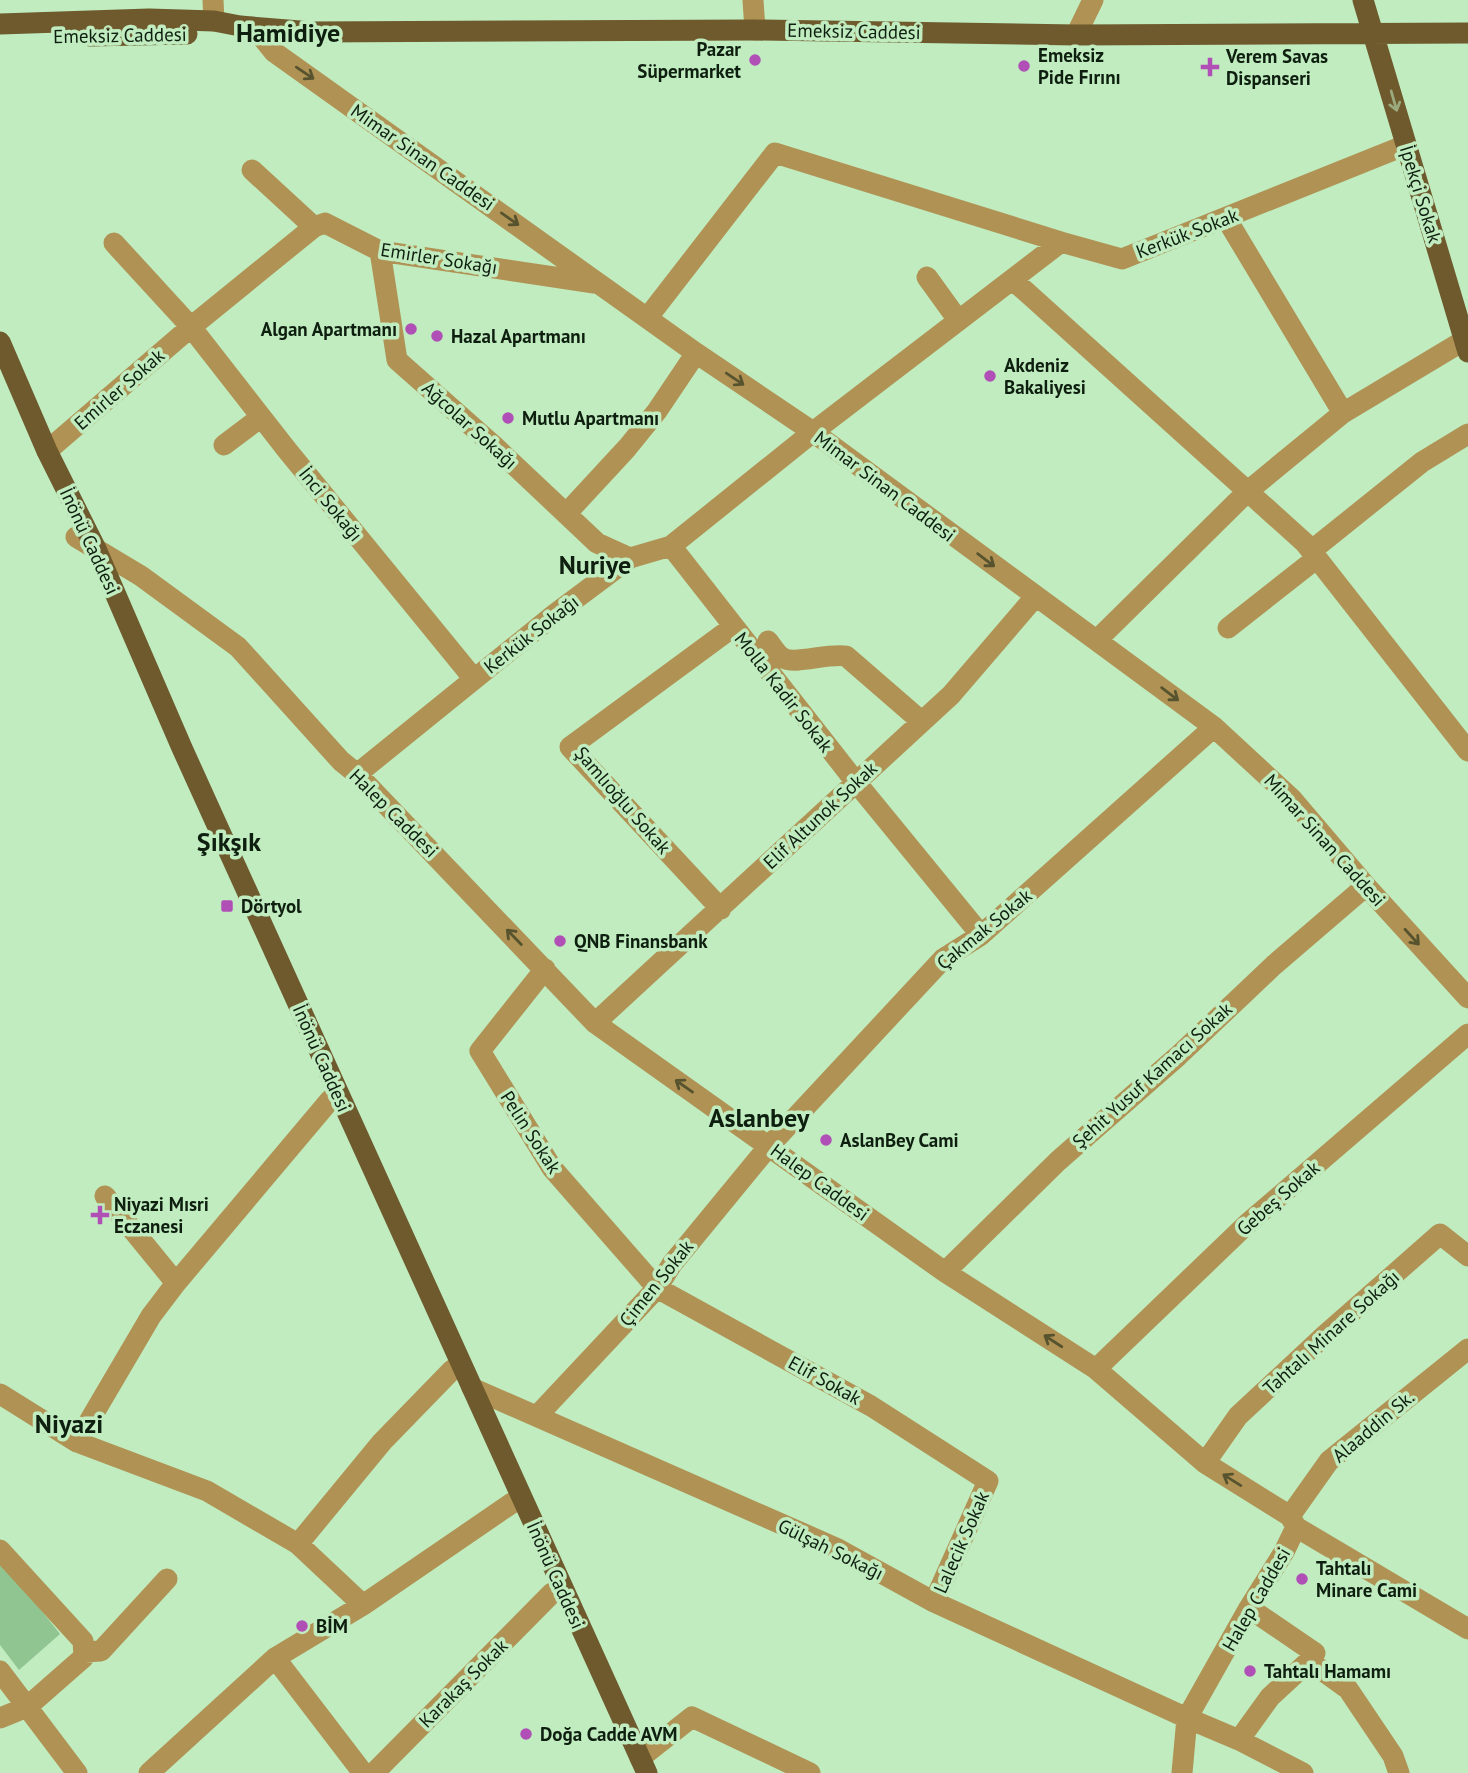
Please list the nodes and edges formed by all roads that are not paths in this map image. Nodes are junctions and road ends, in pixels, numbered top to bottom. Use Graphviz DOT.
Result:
graph roads {
  1 [pos="753,0"];
  2 [pos="1093,0"];
  3 [pos="1363,0"];
  4 [pos="214,10"];
  5 [pos="0,15"];
  6 [pos="0,24"];
  7 [pos="247,27"];
  8 [pos="755,30"];
  9 [pos="1468,33"];
  10 [pos="1076,35"];
  11 [pos="1375,35"];
  12 [pos="0,36"];
  13 [pos="1406,145"];
  14 [pos="252,170"];
  15 [pos="1226,218"];
  16 [pos="314,227"];
  17 [pos="1061,242"];
  18 [pos="114,243"];
  19 [pos="380,251"];
  20 [pos="927,277"];
  21 [pos="1013,280"];
  22 [pos="601,284"];
  23 [pos="648,317"];
  24 [pos="958,320"];
  25 [pos="191,327"];
  26 [pos="0,342"];
  27 [pos="1466,346"];
  28 [pos="696,353"];
  29 [pos="0,369"];
  30 [pos="1343,413"];
  31 [pos="261,417"];
  32 [pos="813,432"];
  33 [pos="1468,434"];
  34 [pos="224,445"];
  35 [pos="47,451"];
  36 [pos="1248,491"];
  37 [pos="566,514"];
  38 [pos="76,537"];
  39 [pos="671,546"];
  40 [pos="96,549"];
  41 [pos="1314,554"];
  42 [pos="630,558"];
  43 [pos="1035,597"];
  44 [pos="733,627"];
  45 [pos="1228,628"];
  46 [pos="1097,640"];
  47 [pos="768,641"];
  48 [pos="474,679"];
  49 [pos="921,721"];
  50 [pos="1214,727"];
  51 [pos="1468,751"];
  52 [pos="357,774"];
  53 [pos="855,781"];
  54 [pos="1366,886"];
  55 [pos="721,909"];
  56 [pos="981,935"];
  57 [pos="545,969"];
  58 [pos="1468,998"];
  59 [pos="595,1023"];
  60 [pos="1468,1034"];
  61 [pos="330,1100"];
  62 [pos="769,1146"];
  63 [pos="104,1196"];
  64 [pos="1468,1256"];
  65 [pos="945,1272"];
  66 [pos="176,1283"];
  67 [pos="657,1288"];
  68 [pos="1468,1349"];
  69 [pos="1096,1369"];
  70 [pos="452,1370"];
  71 [pos="472,1388"];
  72 [pos="0,1394"];
  73 [pos="537,1416"];
  74 [pos="77,1442"];
  75 [pos="1205,1463"];
  76 [pos="988,1481"];
  77 [pos="512,1503"];
  78 [pos="1293,1522"];
  79 [pos="298,1544"];
  80 [pos="0,1550"];
  81 [pos="167,1579"];
  82 [pos="552,1593"];
  83 [pos="934,1602"];
  84 [pos="363,1605"];
  85 [pos="1249,1608"];
  86 [pos="1468,1629"];
  87 [pos="84,1652"];
  88 [pos="275,1658"];
  89 [pos="1308,1661"];
  90 [pos="0,1671"];
  91 [pos="27,1707"];
  92 [pos="0,1718"];
  93 [pos="1187,1718"];
  94 [pos="1239,1740"];
  95 [pos="640,1768"];
  96 [pos="77,1773"];
  97 [pos="149,1773"];
  98 [pos="363,1773"];
  99 [pos="374,1773"];
  100 [pos="810,1773"];
  101 [pos="1182,1773"];
  102 [pos="1303,1773"];
  103 [pos="1399,1773"];
  1 -- 8 [label="street"];
  2 -- 10 [label="street"];
  3 -- 11 [label="main road, İpekçi Sokak"];
  4 -- 5 [label="main road, Emeksiz Caddesi"];
  4 -- 6 [label="main road, Emeksiz Caddesi"];
  4 -- 7 [label="main road, Emeksiz Caddesi"];
  7 -- 8 [label="main road, Emeksiz Caddesi"];
  7 -- 12 [label="main road, Emeksiz Caddesi"];
  7 -- 22 [label="street, Mimar Sinan Caddesi, one-way"];
  8 -- 10 [label="main road, Emeksiz Caddesi"];
  9 -- 11 [label="main road, Emeksiz Caddesi"];
  10 -- 11 [label="main road, Emeksiz Caddesi"];
  11 -- 13 [label="main road, İpekçi Sokak, one-way"];
  13 -- 15 [label="street, Kerkük Sokak"];
  13 -- 27 [label="main road, İpekçi Sokak"];
  14 -- 16 [label="street"];
  15 -- 17 [label="street, Kerkük Sokak"];
  15 -- 30 [label="street"];
  16 -- 19 [label="street, Emirler Sokağı"];
  16 -- 25 [label="street"];
  17 -- 21 [label="street"];
  17 -- 23 [label="street, Kerkük Sokak"];
  18 -- 25 [label="street, İnci Sokağı"];
  19 -- 22 [label="street, Emirler Sokağı"];
  19 -- 37 [label="street, Ağcolar Sokağı"];
  20 -- 24 [label="street"];
  21 -- 24 [label="street"];
  21 -- 36 [label="street"];
  22 -- 23 [label="street, Mimar Sinan Caddesi"];
  23 -- 28 [label="street, Mimar Sinan Caddesi"];
  24 -- 32 [label="street"];
  25 -- 31 [label="street, İnci Sokağı"];
  25 -- 35 [label="street, Emirler Sokak"];
  26 -- 35 [label="main road, İnönü Caddesi"];
  27 -- 30 [label="street"];
  28 -- 32 [label="street, Mimar Sinan Caddesi, one-way"];
  28 -- 37 [label="street"];
  29 -- 38 [label="main road, İnönü Caddesi"];
  30 -- 36 [label="street"];
  31 -- 34 [label="street"];
  31 -- 48 [label="street, İnci Sokağı"];
  32 -- 39 [label="street, Kerkük Sokağı"];
  32 -- 43 [label="street, Mimar Sinan Caddesi, one-way"];
  33 -- 41 [label="street"];
  35 -- 40 [label="main road, İnönü Caddesi"];
  36 -- 41 [label="street"];
  36 -- 46 [label="street"];
  37 -- 42 [label="street, Ağcolar Sokağı"];
  38 -- 40 [label="street, Halep Caddesi"];
  38 -- 61 [label="main road, İnönü Caddesi"];
  39 -- 42 [label="street, Kerkük Sokağı"];
  39 -- 44 [label="street, Molla Kadir Sokak"];
  40 -- 52 [label="street, Halep Caddesi"];
  40 -- 71 [label="main road, İnönü Caddesi"];
  41 -- 45 [label="street"];
  41 -- 51 [label="street"];
  42 -- 48 [label="street, Kerkük Sokağı"];
  43 -- 46 [label="street, Mimar Sinan Caddesi"];
  43 -- 49 [label="street, Elif Altunok Sokak"];
  44 -- 53 [label="street, Molla Kadir Sokak"];
  44 -- 55 [label="street, Şamlıoğlu Sokak"];
  46 -- 50 [label="street, Mimar Sinan Caddesi, one-way"];
  47 -- 49 [label="street"];
  48 -- 52 [label="street, Kerkük Sokağı"];
  49 -- 53 [label="street, Elif Altunok Sokak"];
  50 -- 54 [label="street, Mimar Sinan Caddesi"];
  50 -- 56 [label="street, Çakmak Sokak"];
  57 -- 52 [label="street, Halep Caddesi, one-way"];
  53 -- 55 [label="street, Elif Altunok Sokak"];
  53 -- 56 [label="street, Molla Kadir Sokak"];
  54 -- 58 [label="street, Mimar Sinan Caddesi, one-way"];
  54 -- 65 [label="street, Şehit Yusuf Kamacı Sokak"];
  55 -- 59 [label="street, Elif Altunok Sokak"];
  56 -- 62 [label="street, Çakmak Sokak"];
  57 -- 59 [label="street, Halep Caddesi"];
  57 -- 67 [label="street, Pelin Sokak"];
  62 -- 59 [label="street, Halep Caddesi, one-way"];
  60 -- 69 [label="street, Gebeş Sokak"];
  61 -- 66 [label="street"];
  61 -- 70 [label="main road, İnönü Caddesi"];
  62 -- 65 [label="street, Halep Caddesi"];
  62 -- 67 [label="street, Çimen Sokak"];
  63 -- 66 [label="street"];
  64 -- 75 [label="street, Tahtalı Minare Sokağı"];
  69 -- 65 [label="street, Halep Caddesi, one-way"];
  66 -- 74 [label="street"];
  67 -- 73 [label="street, Çimen Sokak"];
  67 -- 76 [label="street, Elif Sokak"];
  68 -- 78 [label="street, Alaaddin Sk."];
  69 -- 75 [label="street, Halep Caddesi"];
  70 -- 77 [label="main road, İnönü Caddesi"];
  70 -- 79 [label="street"];
  71 -- 73 [label="street, Gülşah Sokağı"];
  71 -- 95 [label="main road, İnönü Caddesi"];
  72 -- 74 [label="street"];
  73 -- 83 [label="street, Gülşah Sokağı"];
  74 -- 79 [label="street"];
  78 -- 75 [label="street, Halep Caddesi, one-way"];
  76 -- 83 [label="street, Lalecik Sokak"];
  77 -- 82 [label="main road, İnönü Caddesi"];
  77 -- 84 [label="street"];
  78 -- 85 [label="street, Halep Caddesi"];
  78 -- 86 [label="street"];
  79 -- 84 [label="street"];
  80 -- 87 [label="street"];
  81 -- 87 [label="street"];
  82 -- 95 [label="main road, İnönü Caddesi"];
  82 -- 99 [label="street, Karakaş Sokak"];
  83 -- 93 [label="street, Gülşah Sokağı"];
  84 -- 88 [label="street"];
  85 -- 89 [label="street"];
  85 -- 93 [label="street, Halep Caddesi"];
  87 -- 91 [label="street"];
  88 -- 97 [label="street"];
  88 -- 98 [label="street"];
  89 -- 94 [label="street"];
  89 -- 103 [label="street"];
  90 -- 91 [label="street"];
  91 -- 92 [label="street"];
  91 -- 96 [label="street"];
  93 -- 94 [label="street, Gülşah Sokağı"];
  93 -- 101 [label="street, Halep Caddesi"];
  94 -- 102 [label="street, Gülşah Sokağı"];
  95 -- 100 [label="street"];
}
